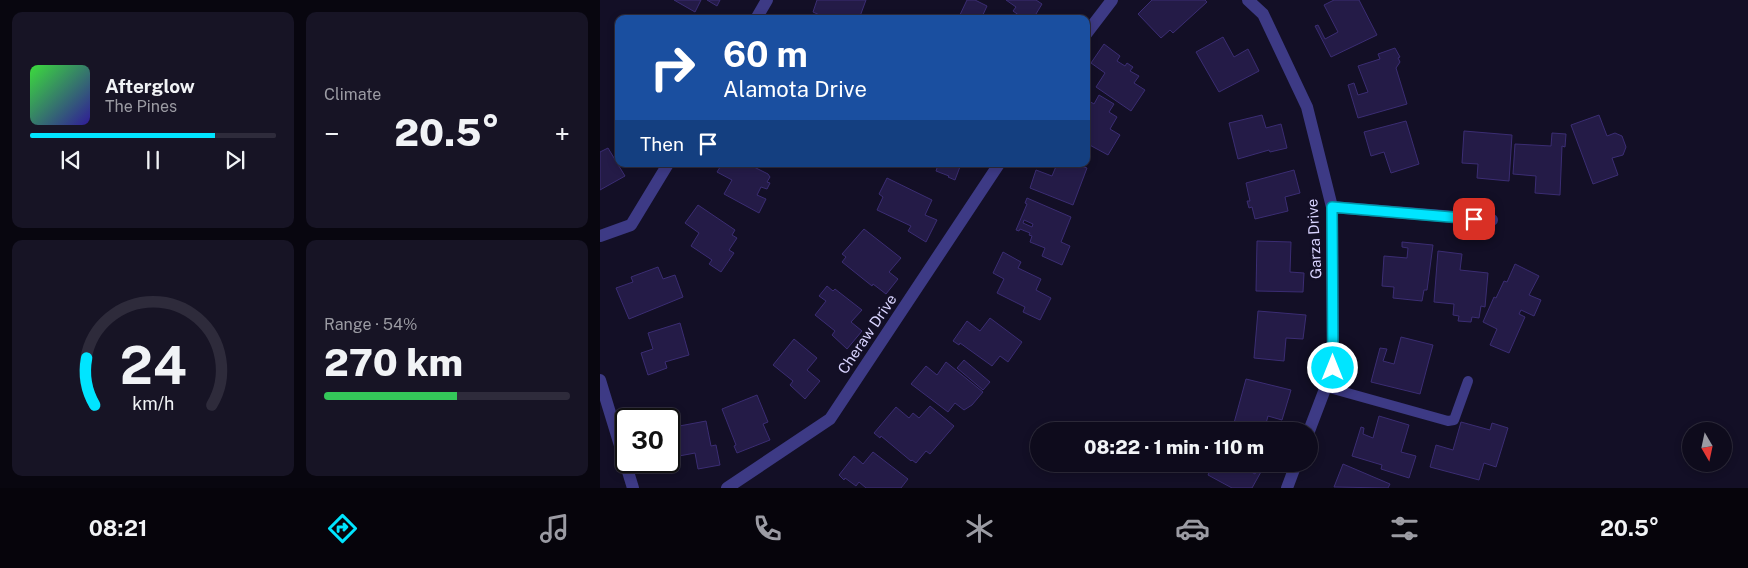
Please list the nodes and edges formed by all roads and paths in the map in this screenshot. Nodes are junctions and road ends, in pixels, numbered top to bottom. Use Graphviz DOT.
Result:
graph roads {
  1 [pos="767,0"];
  2 [pos="1112,0"];
  3 [pos="1248,0"];
  4 [pos="758,15"];
  5 [pos="1090,29"];
  6 [pos="666,167"];
  7 [pos="997,167"];
  8 [pos="1332,207"];
  9 [pos="1492,220"];
  10 [pos="600,236"];
  11 [pos="600,380"];
  12 [pos="1468,381"];
  13 [pos="1326,387"];
  14 [pos="1312,422"];
  15 [pos="1293,472"];
  16 [pos="633,488"];
  17 [pos="727,488"];
  18 [pos="1286,488"];
  1 -- 4 [label="street"];
  2 -- 5 [label="street"];
  3 -- 8 [label="street, Garza Drive"];
  6 -- 10 [label="street"];
  7 -- 17 [label="street, Cheraw Drive"];
  8 -- 9 [label="street"];
  8 -- 13 [label="street, Garza Drive"];
  11 -- 16 [label="street"];
  12 -- 13 [label="lane"];
  13 -- 14 [label="street, Garza Drive"];
  15 -- 18 [label="street"];
}
